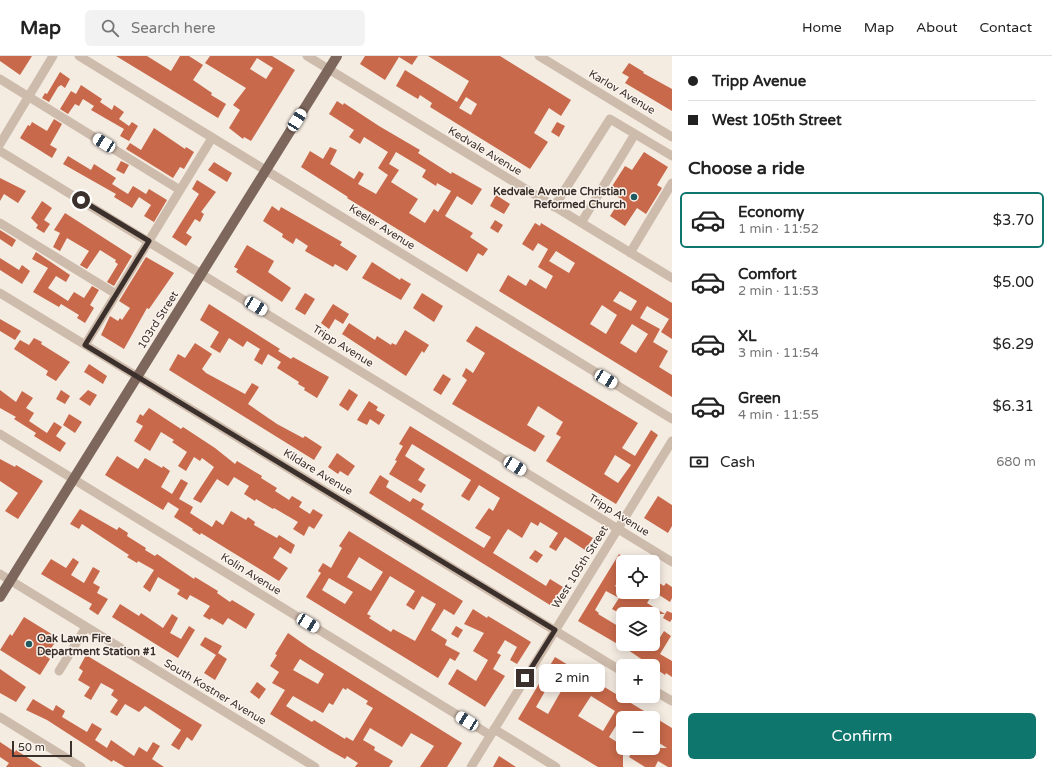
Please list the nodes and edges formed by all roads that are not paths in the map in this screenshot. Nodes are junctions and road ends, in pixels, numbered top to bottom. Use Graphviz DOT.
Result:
graph roads {
  1 [pos="53,56"];
  2 [pos="79,56"];
  3 [pos="307,56"];
  4 [pos="337,56"];
  5 [pos="539,56"];
  6 [pos="328,69"];
  7 [pos="0,79"];
  8 [pos="28,97"];
  9 [pos="634,134"];
  10 [pos="672,137"];
  11 [pos="212,138"];
  12 [pos="0,144"];
  13 [pos="0,151"];
  14 [pos="672,156"];
  15 [pos="266,170"];
  16 [pos="672,183"];
  17 [pos="180,190"];
  18 [pos="554,207"];
  19 [pos="0,223"];
  20 [pos="581,223"];
  21 [pos="149,241"];
  22 [pos="630,253"];
  23 [pos="202,273"];
  24 [pos="672,278"];
  25 [pos="0,293"];
  26 [pos="116,294"];
  27 [pos="85,345"];
  28 [pos="138,377"];
  29 [pos="672,419"];
  30 [pos="0,434"];
  31 [pos="672,441"];
  32 [pos="74,479"];
  33 [pos="618,529"];
  34 [pos="672,562"];
  35 [pos="0,574"];
  36 [pos="10,580"];
  37 [pos="0,597"];
  38 [pos="86,627"];
  39 [pos="555,630"];
  40 [pos="616,668"];
  41 [pos="59,671"];
  42 [pos="660,694"];
  43 [pos="672,701"];
  44 [pos="0,717"];
  45 [pos="492,732"];
  46 [pos="81,767"];
  47 [pos="316,767"];
  48 [pos="470,767"];
  49 [pos="556,767"];
  1 -- 8 [label="street"];
  2 -- 11 [label="street, Keeler Avenue"];
  3 -- 6 [label="street, Kedvale Avenue"];
  4 -- 6 [label="main road, 103rd Street"];
  5 -- 10 [label="street, Karlov Avenue"];
  6 -- 15 [label="main road, 103rd Street"];
  6 -- 18 [label="street, Kedvale Avenue"];
  7 -- 8 [label="street"];
  8 -- 12 [label="street"];
  8 -- 17 [label="street"];
  9 -- 14 [label="street"];
  9 -- 18 [label="street"];
  9 -- 20 [label="street"];
  11 -- 15 [label="street, Keeler Avenue"];
  11 -- 17 [label="street"];
  13 -- 21 [label="street, Tripp Avenue"];
  15 -- 23 [label="main road, 103rd Street"];
  15 -- 29 [label="street, Keeler Avenue"];
  16 -- 22 [label="street"];
  17 -- 21 [label="street"];
  18 -- 20 [label="street, Kedvale Avenue"];
  19 -- 26 [label="street"];
  20 -- 22 [label="street, Kedvale Avenue"];
  21 -- 23 [label="street, Tripp Avenue"];
  21 -- 26 [label="street"];
  22 -- 24 [label="street, Kedvale Avenue"];
  23 -- 28 [label="main road, 103rd Street"];
  23 -- 33 [label="street, Tripp Avenue"];
  25 -- 27 [label="street, Kildare Avenue"];
  26 -- 27 [label="street"];
  27 -- 28 [label="street, Kildare Avenue"];
  28 -- 32 [label="main road, 103rd Street"];
  28 -- 39 [label="street, Kildare Avenue"];
  30 -- 32 [label="street, Kolin Avenue"];
  31 -- 33 [label="street, West 105th Street"];
  32 -- 36 [label="main road, 103rd Street"];
  32 -- 45 [label="street, Kolin Avenue"];
  33 -- 34 [label="street, Tripp Avenue"];
  33 -- 39 [label="street, West 105th Street"];
  35 -- 36 [label="street, South Kostner Avenue"];
  36 -- 37 [label="main road, 103rd Street"];
  36 -- 38 [label="street, South Kostner Avenue"];
  38 -- 41 [label="street"];
  38 -- 47 [label="street, South Kostner Avenue"];
  39 -- 40 [label="street, Kildare Avenue"];
  39 -- 45 [label="street, West 105th Street"];
  42 -- 43 [label="street"];
  44 -- 46 [label="street"];
  45 -- 48 [label="street, West 105th Street"];
  45 -- 49 [label="street, Kolin Avenue"];
}
